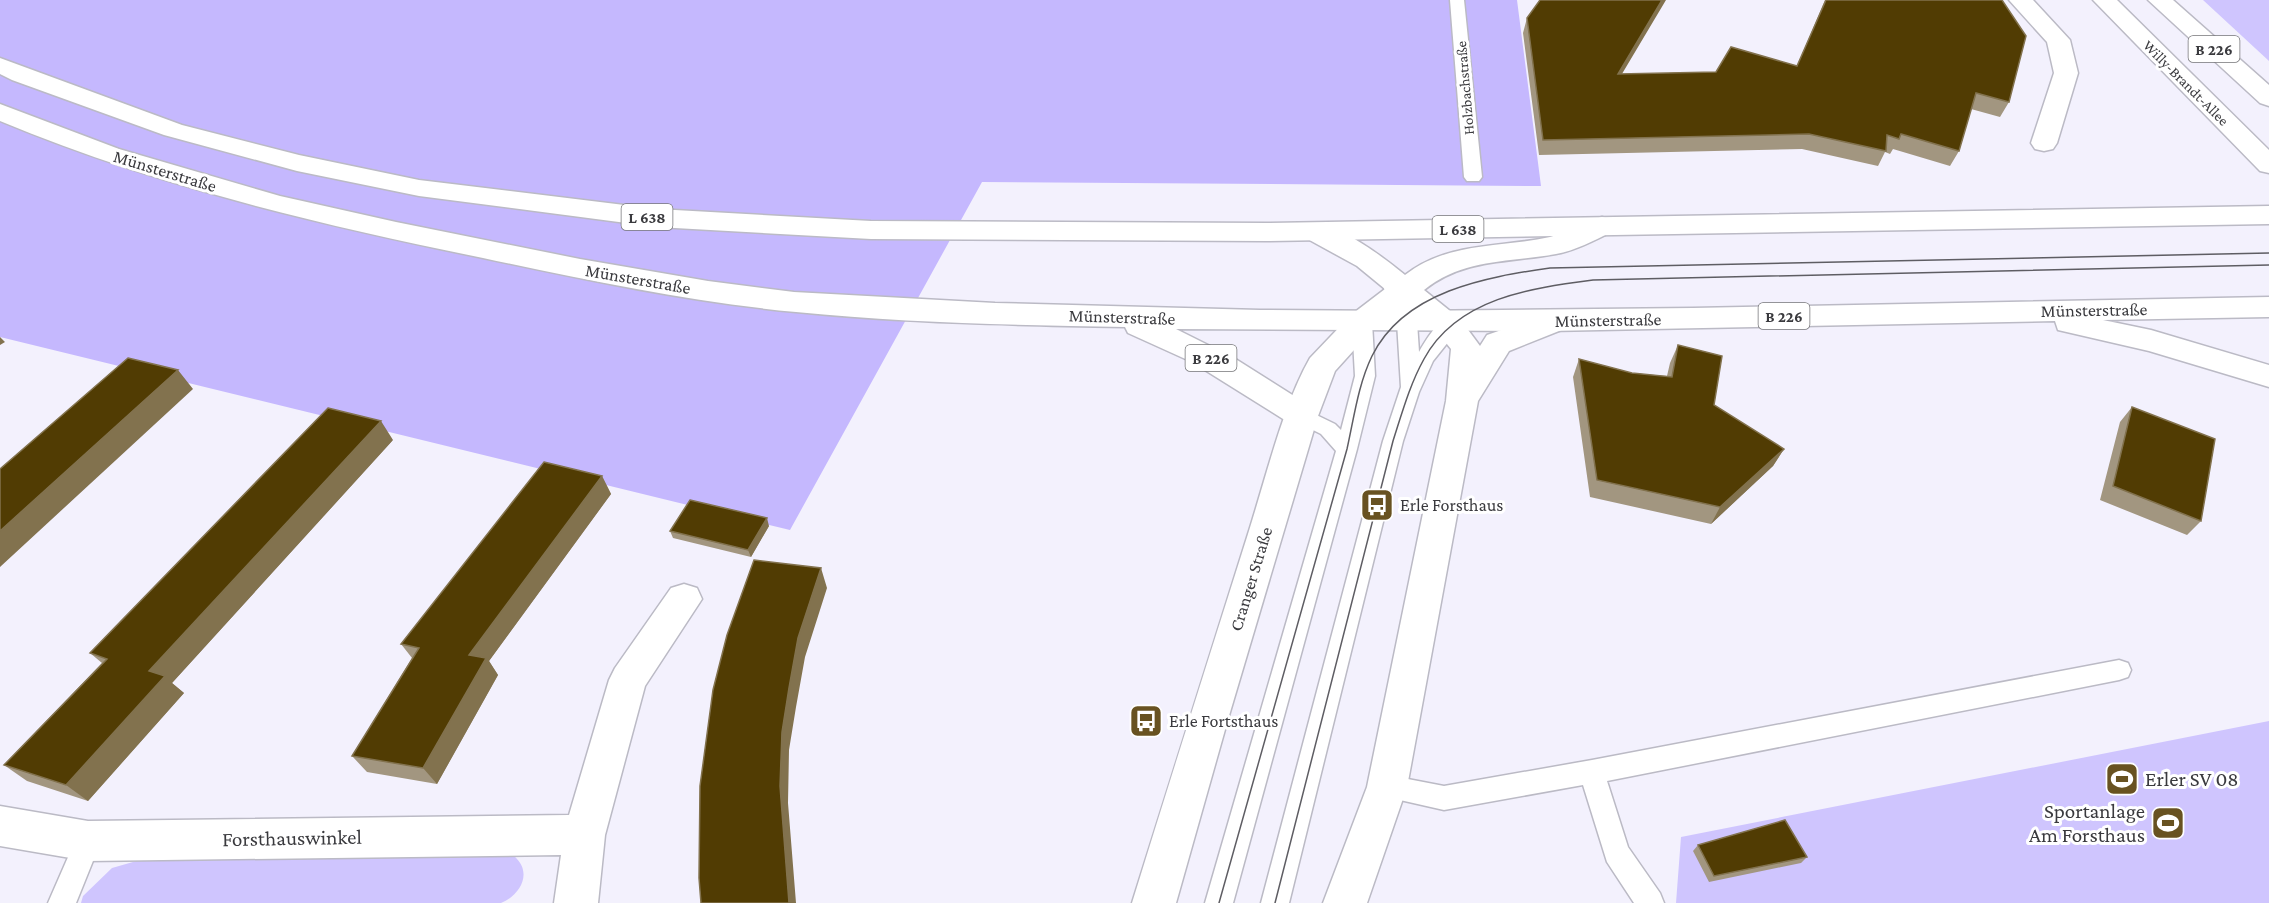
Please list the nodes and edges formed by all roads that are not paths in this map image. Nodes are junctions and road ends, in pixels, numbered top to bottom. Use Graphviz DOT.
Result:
graph roads {
  1 [pos="1457,0"];
  2 [pos="2020,0"];
  3 [pos="2104,0"];
  4 [pos="2159,0"];
  5 [pos="0,64"];
  6 [pos="2269,98"];
  7 [pos="0,112"];
  8 [pos="2044,143"];
  9 [pos="2269,165"];
  10 [pos="1473,177"];
  11 [pos="2269,215"];
  12 [pos="1602,226"];
  13 [pos="1314,231"];
  14 [pos="1399,294"];
  15 [pos="2269,307"];
  16 [pos="2014,311"];
  17 [pos="1111,317"];
  18 [pos="1362,322"];
  19 [pos="1450,322"];
  20 [pos="1553,322"];
  21 [pos="2269,376"];
  22 [pos="1411,387"];
  23 [pos="1462,401"];
  24 [pos="1302,416"];
  25 [pos="1347,449"];
  26 [pos="684,599"];
  27 [pos="2119,670"];
  28 [pos="1593,772"];
  29 [pos="1387,787"];
  30 [pos="0,826"];
  31 [pos="585,835"];
  32 [pos="88,841"];
  33 [pos="1154,902"];
  34 [pos="63,903"];
  35 [pos="575,903"];
  36 [pos="1219,903"];
  37 [pos="1275,903"];
  38 [pos="1345,903"];
  39 [pos="1650,903"];
  1 -- 10 [label="lane, Holzbachstraße"];
  2 -- 8 [label="main road"];
  3 -- 9 [label="main road, Willy-Brandt-Allee / B 226"];
  4 -- 6 [label="main road, B 226"];
  5 -- 13 [label="main road, L 638"];
  7 -- 17 [label="main road, Münsterstraße"];
  11 -- 12 [label="main road"];
  12 -- 13 [label="main road, L 638"];
  12 -- 14 [label="main road"];
  13 -- 14 [label="main road"];
  14 -- 18 [label="main road, Münsterstraße / B 226"];
  14 -- 19 [label="main road, Münsterstraße / B 226"];
  14 -- 22 [label="lane"];
  15 -- 16 [label="main road, Münsterstraße / B 226"];
  16 -- 20 [label="main road, Münsterstraße / B 226"];
  16 -- 21 [label="main road"];
  17 -- 18 [label="main road, Münsterstraße"];
  17 -- 24 [label="main road, B 226"];
  18 -- 24 [label="main road, Cranger Straße"];
  18 -- 25 [label="lane"];
  19 -- 20 [label="main road, Münsterstraße / B 226"];
  19 -- 22 [label="lane"];
  19 -- 23 [label="main road"];
  20 -- 23 [label="main road, B 226"];
  22 -- 37 [label="lane"];
  23 -- 29 [label="main road, B 226"];
  24 -- 25 [label="lane"];
  24 -- 33 [label="main road, Cranger Straße"];
  25 -- 36 [label="lane"];
  26 -- 31 [label="main road"];
  27 -- 28 [label="lane"];
  28 -- 29 [label="lane"];
  28 -- 39 [label="lane"];
  29 -- 38 [label="main road, B 226"];
  30 -- 32 [label="main road, Forsthauswinkel"];
  31 -- 32 [label="main road, Forsthauswinkel"];
  31 -- 35 [label="main road"];
  32 -- 34 [label="lane"];
}
